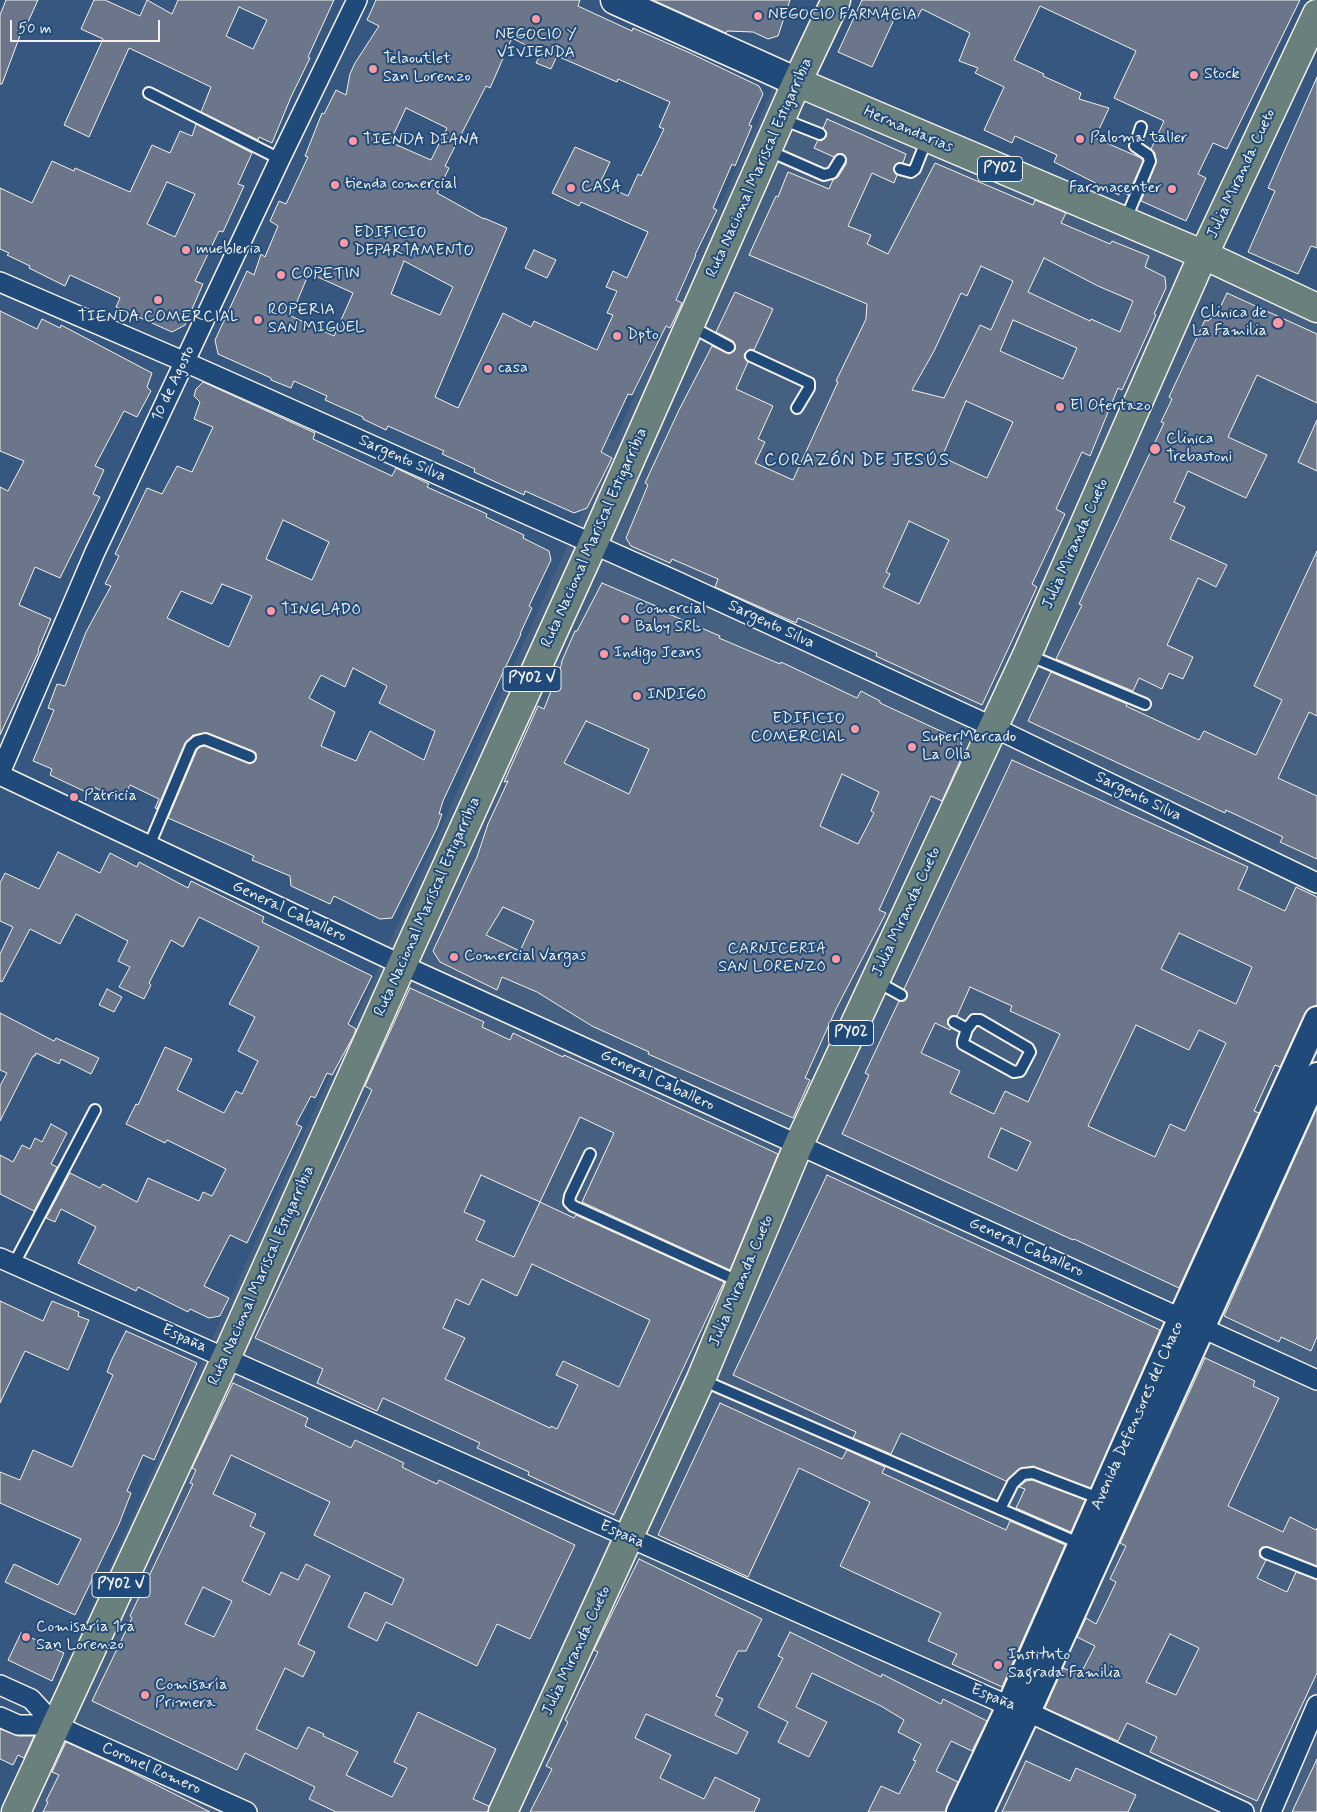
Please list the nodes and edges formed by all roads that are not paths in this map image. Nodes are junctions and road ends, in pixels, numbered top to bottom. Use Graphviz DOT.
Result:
graph roads {
  1 [pos="357,0"];
  2 [pos="615,0"];
  3 [pos="836,0"];
  4 [pos="1317,14"];
  5 [pos="798,82"];
  6 [pos="149,94"];
  7 [pos="782,118"];
  8 [pos="1141,127"];
  9 [pos="820,134"];
  10 [pos="928,138"];
  11 [pos="767,150"];
  12 [pos="280,159"];
  13 [pos="840,160"];
  14 [pos="900,169"];
  15 [pos="1125,222"];
  16 [pos="1204,255"];
  17 [pos="0,282"];
  18 [pos="1317,308"];
  19 [pos="689,326"];
  20 [pos="729,347"];
  21 [pos="751,356"];
  22 [pos="185,362"];
  23 [pos="797,408"];
  24 [pos="593,544"];
  25 [pos="1027,655"];
  26 [pos="1145,704"];
  27 [pos="993,727"];
  28 [pos="250,758"];
  29 [pos="0,774"];
  30 [pos="149,846"];
  31 [pos="1317,883"];
  32 [pos="402,965"];
  33 [pos="875,981"];
  34 [pos="901,995"];
  35 [pos="1317,1019"];
  36 [pos="954,1022"];
  37 [pos="968,1029"];
  38 [pos="1317,1075"];
  39 [pos="95,1110"];
  40 [pos="798,1146"];
  41 [pos="590,1154"];
  42 [pos="7,1261"];
  43 [pos="741,1282"];
  44 [pos="1181,1317"];
  45 [pos="1203,1327"];
  46 [pos="226,1358"];
  47 [pos="701,1380"];
  48 [pos="1317,1380"];
  49 [pos="1101,1498"];
  50 [pos="1000,1509"];
  51 [pos="629,1538"];
  52 [pos="1091,1549"];
  53 [pos="1266,1553"];
  54 [pos="1317,1574"];
  55 [pos="0,1685"];
  56 [pos="1317,1705"];
  57 [pos="1018,1709"];
  58 [pos="0,1717"];
  59 [pos="55,1725"];
  60 [pos="16,1812"];
  61 [pos="247,1812"];
  62 [pos="503,1812"];
  63 [pos="959,1812"];
  64 [pos="981,1812"];
  65 [pos="1244,1812"];
  66 [pos="1271,1812"];
  1 -- 12 [label="street, 10 de Agosto"];
  2 -- 5 [label="main road, Hernandarias"];
  3 -- 5 [label="highway, Ruta Nacional Mariscal Estigarribia / PY02 V"];
  4 -- 16 [label="highway, Julia Miranda Cueto / PY02"];
  5 -- 7 [label="highway, Ruta Nacional Mariscal Estigarribia / PY02 V"];
  5 -- 10 [label="highway, Hernandarias / PY02"];
  6 -- 12 [label="lane"];
  7 -- 9 [label="lane"];
  7 -- 11 [label="highway, Ruta Nacional Mariscal Estigarribia / PY02 V"];
  8 -- 15 [label="lane"];
  10 -- 14 [label="lane"];
  10 -- 15 [label="highway, Hernandarias / PY02"];
  11 -- 13 [label="lane"];
  11 -- 19 [label="highway, Ruta Nacional Mariscal Estigarribia / PY02 V"];
  12 -- 22 [label="street, 10 de Agosto"];
  15 -- 16 [label="highway, Hernandarias / PY02"];
  16 -- 18 [label="highway, PY02"];
  16 -- 25 [label="highway, Julia Miranda Cueto / PY02"];
  17 -- 22 [label="street, Sargento Silva"];
  19 -- 20 [label="lane"];
  19 -- 24 [label="highway, Ruta Nacional Mariscal Estigarribia / PY02 V"];
  21 -- 23 [label="lane"];
  22 -- 24 [label="street, Sargento Silva"];
  22 -- 29 [label="street, 10 de Agosto"];
  24 -- 27 [label="street, Sargento Silva"];
  24 -- 32 [label="highway, Ruta Nacional Mariscal Estigarribia / PY02 V"];
  25 -- 26 [label="lane"];
  25 -- 27 [label="highway, Julia Miranda Cueto / PY02"];
  27 -- 31 [label="street, Sargento Silva"];
  27 -- 33 [label="highway, Julia Miranda Cueto / PY02"];
  28 -- 30 [label="lane"];
  29 -- 30 [label="street, General Caballero"];
  30 -- 32 [label="street, General Caballero"];
  32 -- 40 [label="street, General Caballero"];
  32 -- 46 [label="highway, Ruta Nacional Mariscal Estigarribia / PY02 V"];
  33 -- 34 [label="lane"];
  33 -- 40 [label="highway, Julia Miranda Cueto / PY02"];
  35 -- 44 [label="street, Avenida Defensores del Chaco"];
  36 -- 37 [label="lane"];
  37 -- 37 [label="lane"];
  38 -- 45 [label="street, Avenida Defensores del Chaco"];
  39 -- 42 [label="lane"];
  40 -- 43 [label="highway, Julia Miranda Cueto / PY02"];
  40 -- 44 [label="street, General Caballero"];
  41 -- 43 [label="lane"];
  42 -- 46 [label="street, España"];
  43 -- 47 [label="highway, Julia Miranda Cueto / PY02"];
  44 -- 45 [label="street, General Caballero"];
  44 -- 49 [label="street, Avenida Defensores del Chaco"];
  45 -- 48 [label="street, General Caballero"];
  45 -- 52 [label="street, Avenida Defensores del Chaco"];
  46 -- 51 [label="street, España"];
  46 -- 59 [label="highway, Ruta Nacional Mariscal Estigarribia / PY02 V"];
  47 -- 50 [label="lane"];
  47 -- 51 [label="highway, Julia Miranda Cueto / PY02"];
  49 -- 50 [label="lane"];
  49 -- 52 [label="street, Avenida Defensores del Chaco"];
  50 -- 52 [label="lane"];
  51 -- 57 [label="street, España"];
  51 -- 62 [label="highway, Julia Miranda Cueto / PY02"];
  52 -- 57 [label="street, Avenida Defensores del Chaco"];
  53 -- 54 [label="lane"];
  55 -- 59 [label="street, Coronel Romero"];
  56 -- 66 [label="street"];
  57 -- 63 [label="street, Avenida Defensores del Chaco"];
  57 -- 64 [label="street, Avenida Defensores del Chaco"];
  57 -- 65 [label="street, España"];
  58 -- 59 [label="street, Coronel Romero"];
  59 -- 60 [label="highway, Ruta Nacional Mariscal Estigarribia / PY02 V"];
  59 -- 61 [label="street, Coronel Romero"];
}
